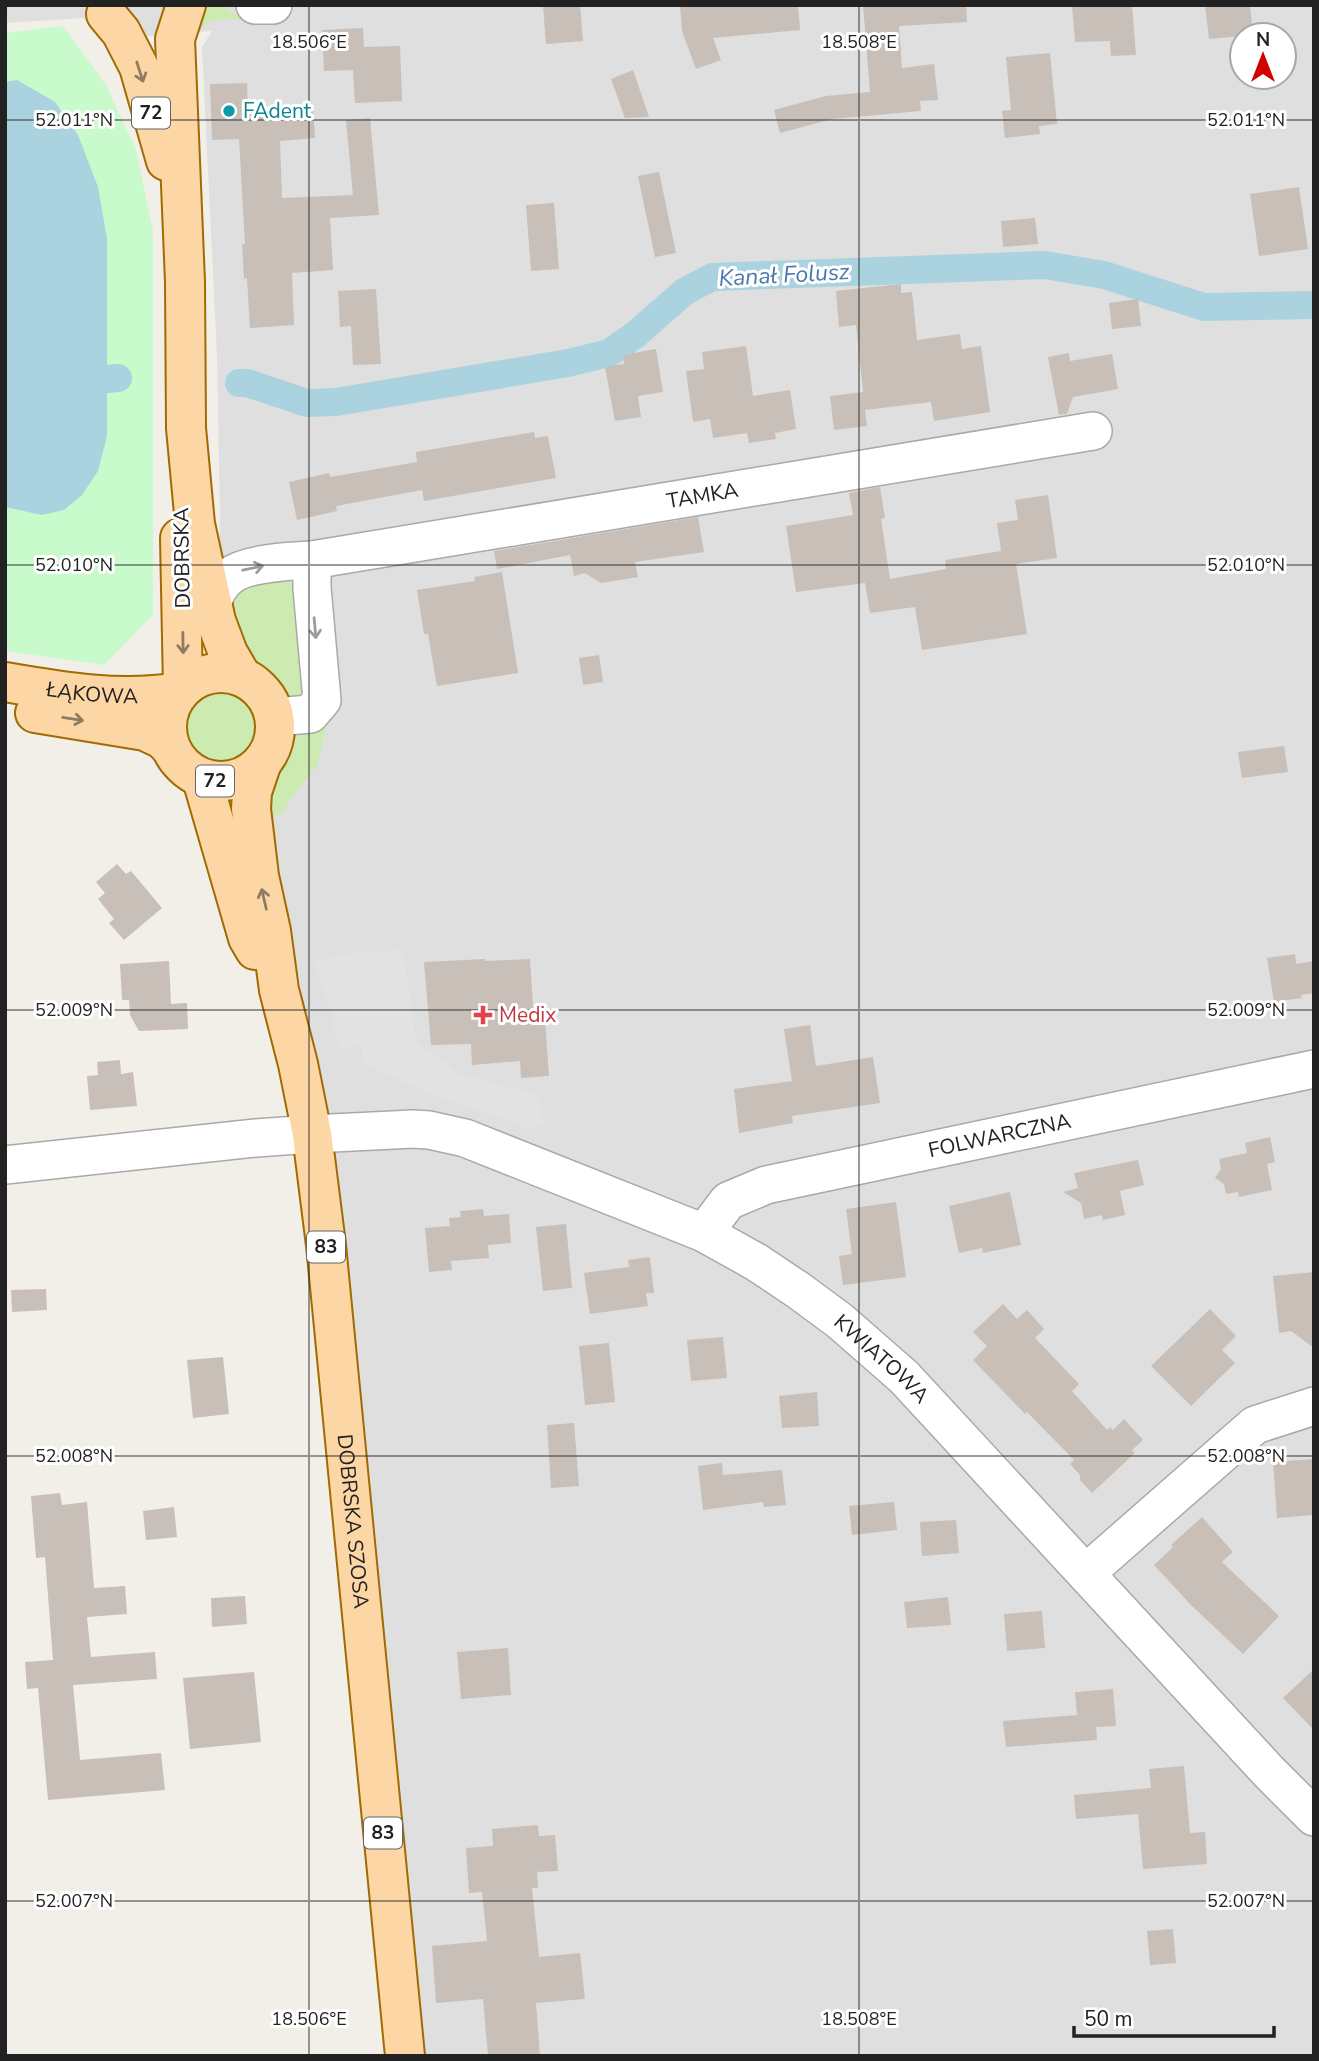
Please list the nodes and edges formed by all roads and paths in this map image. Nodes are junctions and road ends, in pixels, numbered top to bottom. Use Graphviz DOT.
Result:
graph roads {
  1 [pos="185,5"];
  2 [pos="255,5"];
  3 [pos="272,5"];
  4 [pos="102,10"];
  5 [pos="181,220"];
  6 [pos="186,428"];
  7 [pos="1093,431"];
  8 [pos="312,560"];
  9 [pos="212,603"];
  10 [pos="242,677"];
  11 [pos="5,682"];
  12 [pos="181,690"];
  13 [pos="5,708"];
  14 [pos="275,717"];
  15 [pos="169,746"];
  16 [pos="261,765"];
  17 [pos="202,779"];
  18 [pos="279,990"];
  19 [pos="1314,1069"];
  20 [pos="312,1134"];
  21 [pos="5,1165"];
  22 [pos="704,1233"];
  23 [pos="1314,1406"];
  24 [pos="1086,1573"];
  25 [pos="1313,1816"];
  26 [pos="405,2056"];
  1 -- 4 [label="main road, 72"];
  1 -- 5 [label="main road, DOBRSKA / 72"];
  2 -- 3 [label="street"];
  4 -- 5 [label="main road, DOBRSKA / 72, one-way"];
  5 -- 6 [label="main road, DOBRSKA / 72"];
  6 -- 9 [label="main road, DOBRSKA / 72"];
  6 -- 12 [label="main road, DOBRSKA / 72, one-way"];
  7 -- 8 [label="street, TAMKA"];
  9 -- 8 [label="street, TAMKA, one-way"];
  8 -- 14 [label="street, one-way"];
  9 -- 10 [label="main road, DOBRSKA / 72"];
  10 -- 12 [label="main road"];
  10 -- 14 [label="main road, 72"];
  11 -- 12 [label="main road, ŁĄKOWA"];
  12 -- 15 [label="main road, 72"];
  13 -- 15 [label="main road, ŁĄKOWA / 72, one-way"];
  14 -- 16 [label="main road, 72"];
  15 -- 17 [label="main road, 72"];
  16 -- 17 [label="main road, 72"];
  18 -- 16 [label="main road, DOBRSKA SZOSA / 83, one-way"];
  17 -- 18 [label="main road, DOBRSKA SZOSA / 83"];
  18 -- 20 [label="main road, DOBRSKA SZOSA / 83"];
  19 -- 22 [label="street, FOLWARCZNA"];
  20 -- 21 [label="street, KWIATOWA"];
  20 -- 22 [label="street, KWIATOWA"];
  20 -- 26 [label="main road, DOBRSKA SZOSA / 83"];
  22 -- 24 [label="street, KWIATOWA"];
  23 -- 24 [label="street"];
  24 -- 25 [label="street, KWIATOWA"];
}
